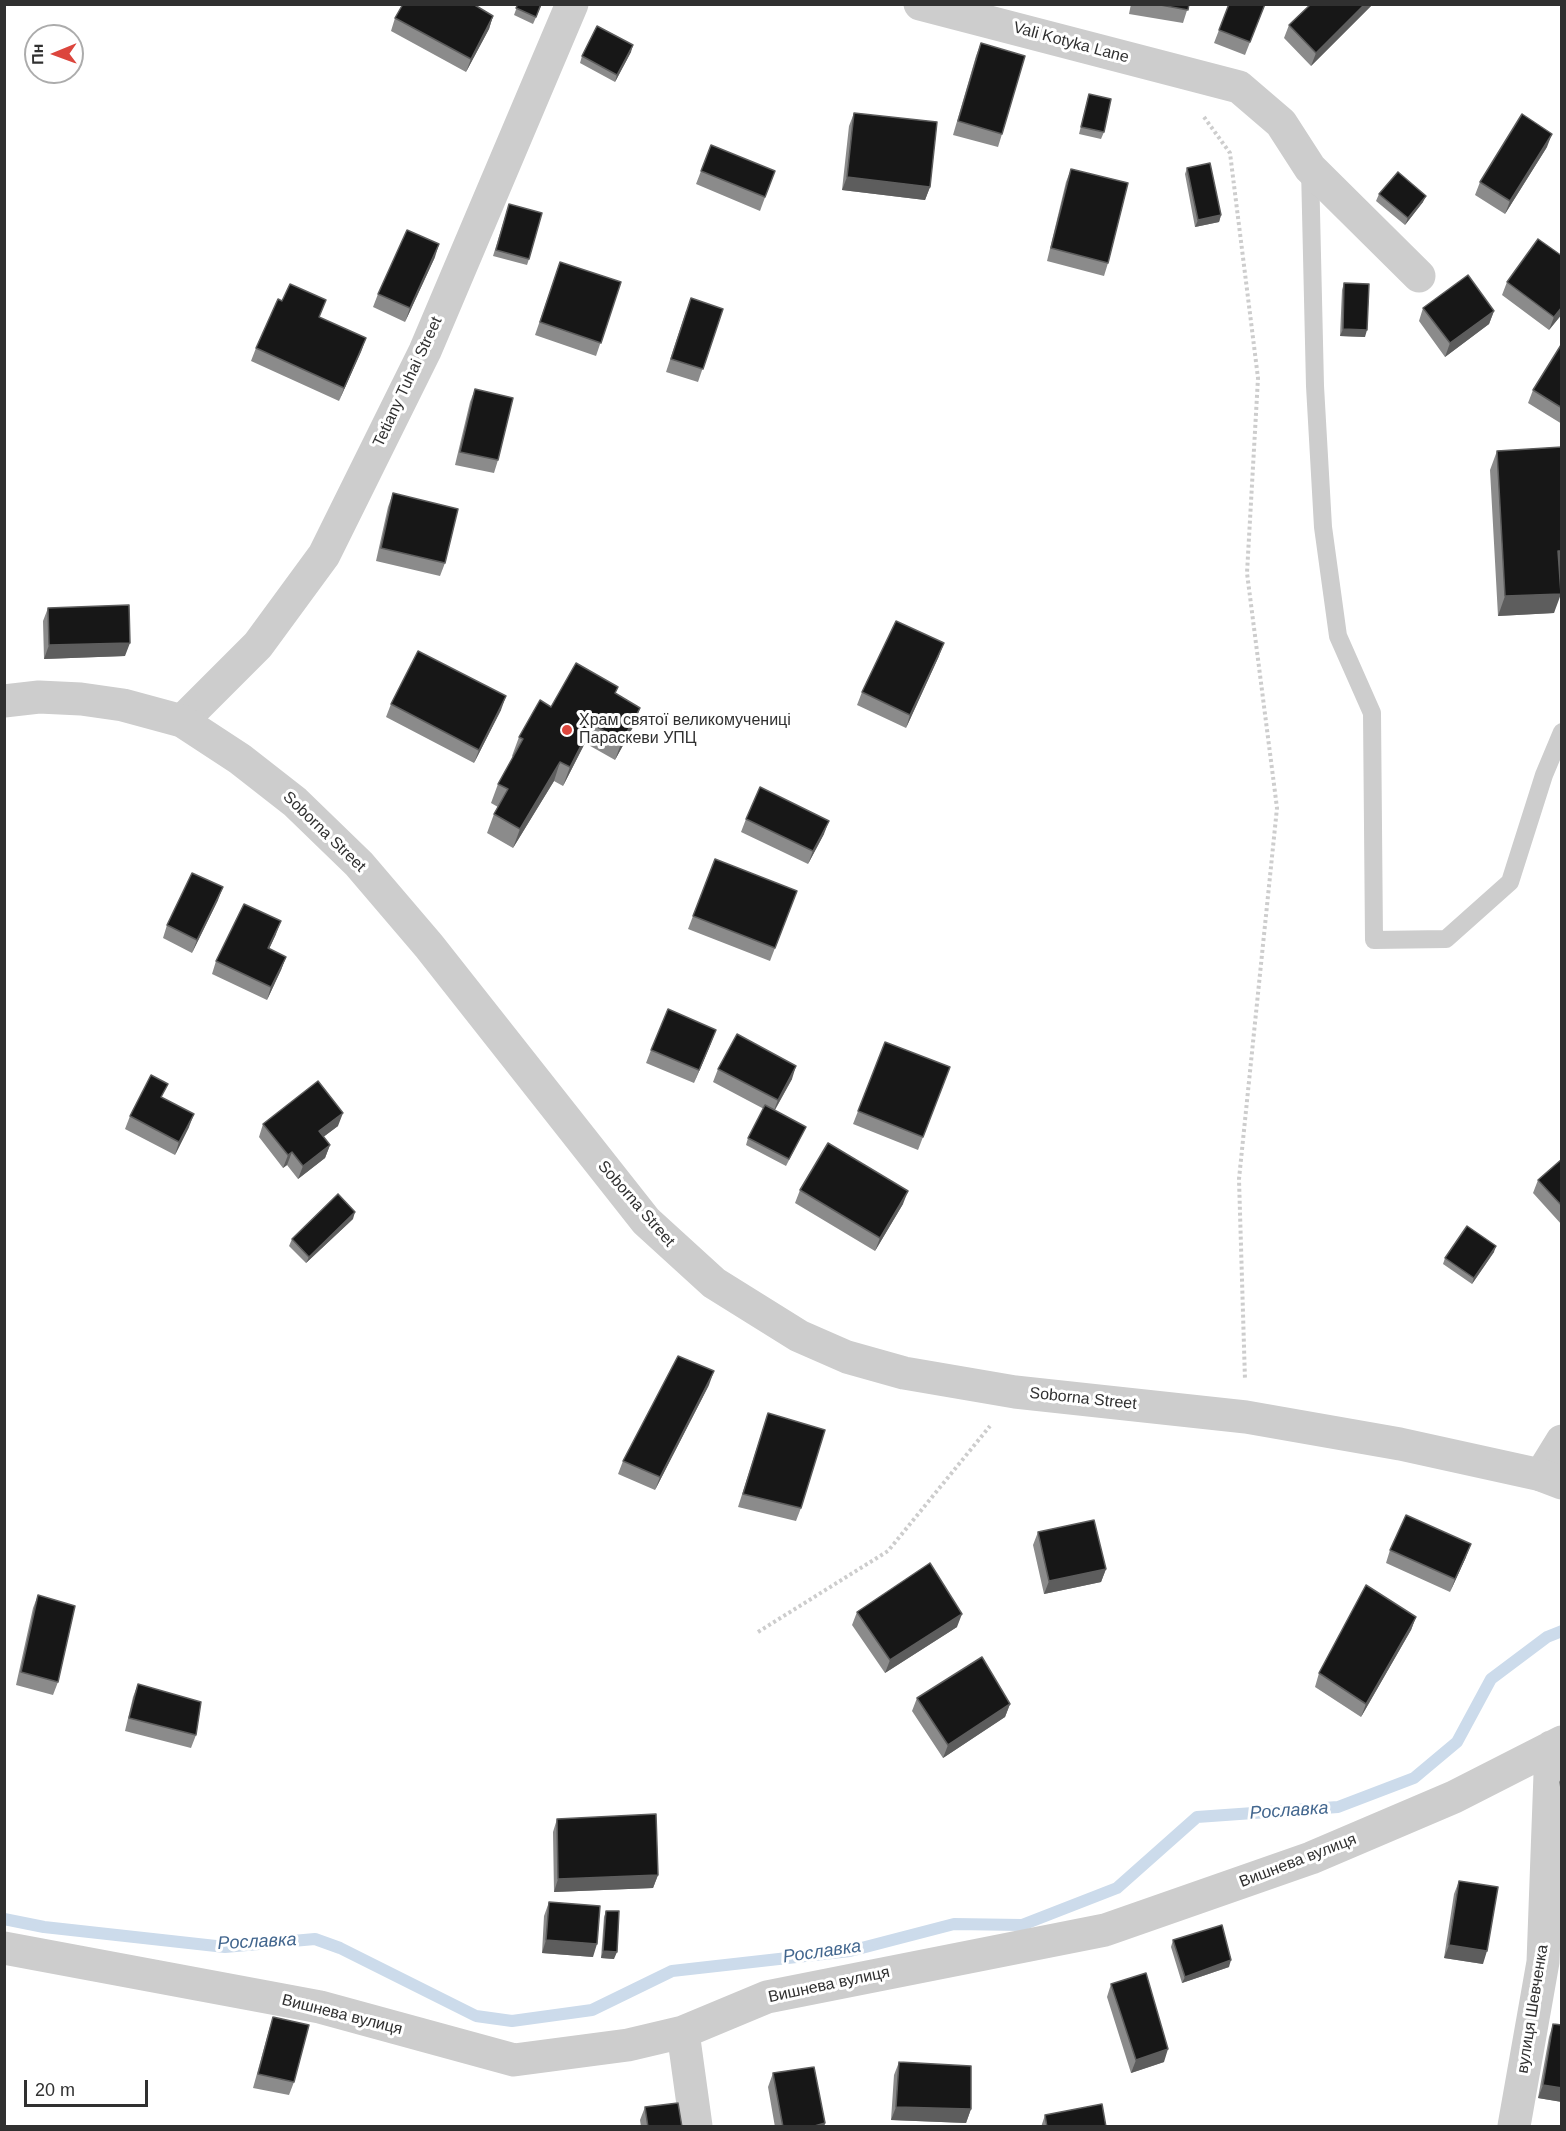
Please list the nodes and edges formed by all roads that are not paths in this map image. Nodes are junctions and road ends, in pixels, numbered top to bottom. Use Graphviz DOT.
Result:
graph roads {
  1 [pos="572,4"];
  2 [pos="920,4"];
  3 [pos="973,10"];
  4 [pos="1310,168"];
  5 [pos="1419,276"];
  6 [pos="4,701"];
  7 [pos="182,721"];
  8 [pos="1562,732"];
  9 [pos="1562,1440"];
  10 [pos="1551,1479"];
  11 [pos="1556,1744"];
  12 [pos="4,1948"];
  13 [pos="683,2032"];
  14 [pos="696,2127"];
  15 [pos="1514,2127"];
  1 -- 7 [label="street, Tetiany Tuhai Street"];
  2 -- 3 [label="street"];
  3 -- 4 [label="street, Vali Kotyka Lane"];
  4 -- 5 [label="street, Vali Kotyka Lane"];
  4 -- 8 [label="lane"];
  6 -- 7 [label="street, Soborna Street"];
  7 -- 10 [label="street, Soborna Street"];
  9 -- 10 [label="street"];
  11 -- 13 [label="street, Вишнева вулиця"];
  11 -- 15 [label="street, вулиця Шевченка"];
  12 -- 13 [label="street, Вишнева вулиця"];
  13 -- 14 [label="street"];
}
